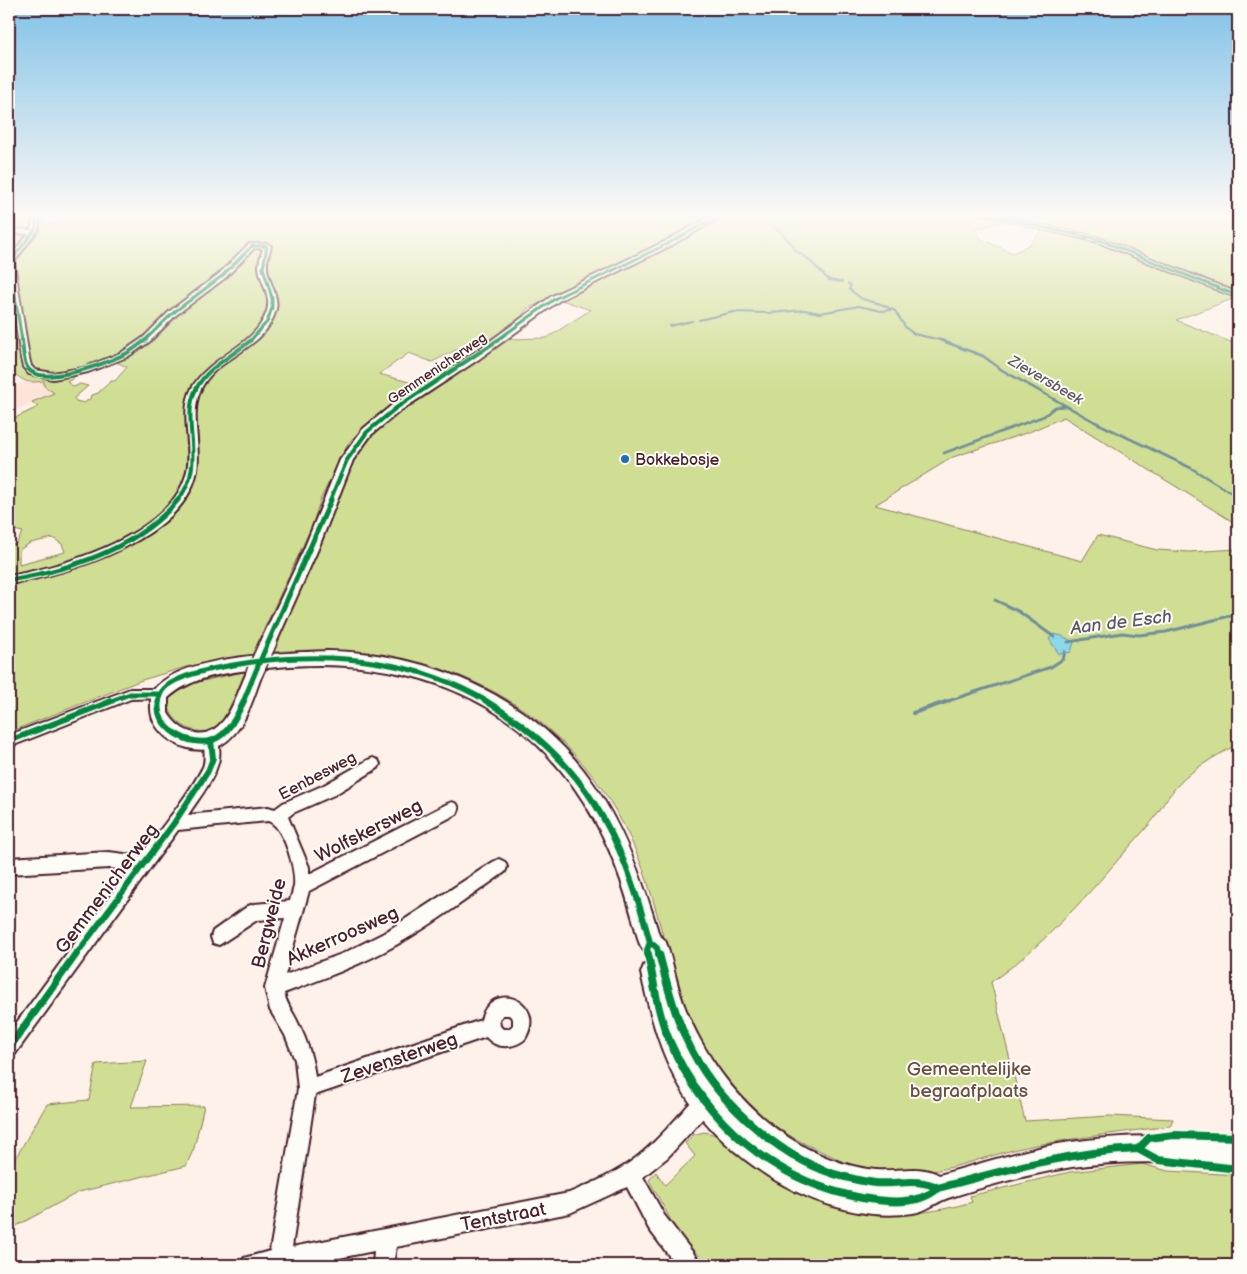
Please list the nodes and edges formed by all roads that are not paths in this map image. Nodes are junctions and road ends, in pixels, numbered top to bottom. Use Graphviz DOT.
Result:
graph roads {
  1 [pos="12,273"];
  2 [pos="224,273"];
  3 [pos="264,273"];
  4 [pos="607,273"];
  5 [pos="1182,273"];
  6 [pos="1238,296"];
  7 [pos="9,580"];
  8 [pos="160,694"];
  9 [pos="9,741"];
  10 [pos="212,741"];
  11 [pos="373,764"];
  12 [pos="452,809"];
  13 [pos="277,817"];
  14 [pos="174,823"];
  15 [pos="142,864"];
  16 [pos="9,866"];
  17 [pos="499,867"];
  18 [pos="302,886"];
  19 [pos="296,908"];
  20 [pos="219,938"];
  21 [pos="650,942"];
  22 [pos="274,988"];
  23 [pos="491,1026"];
  24 [pos="9,1048"];
  25 [pos="307,1089"];
  26 [pos="711,1096"];
  27 [pos="1238,1153"];
  28 [pos="631,1174"];
  29 [pos="386,1240"];
  30 [pos="279,1260"];
  31 [pos="251,1265"];
  32 [pos="383,1265"];
  33 [pos="690,1265"];
  1 -- 2 [label="street"];
  3 -- 7 [label="street"];
  4 -- 10 [label="main road, Gemmenicherweg, bridge"];
  5 -- 6 [label="street"];
  8 -- 9 [label="street"];
  8 -- 10 [label="main road"];
  8 -- 21 [label="main road"];
  10 -- 14 [label="street, Gemmenicherweg"];
  11 -- 13 [label="street, Eenbesweg"];
  12 -- 18 [label="street, Wolfskersweg"];
  13 -- 14 [label="street"];
  13 -- 18 [label="street, Bergweide"];
  14 -- 15 [label="street, Gemmenicherweg"];
  15 -- 16 [label="street"];
  15 -- 24 [label="street, Gemmenicherweg"];
  17 -- 22 [label="street, Akkerroosweg"];
  18 -- 19 [label="street, Bergweide"];
  19 -- 20 [label="street"];
  19 -- 22 [label="street, Bergweide"];
  21 -- 26 [label="main road"];
  22 -- 25 [label="street, Bergweide"];
  23 -- 25 [label="street, Zevensterweg"];
  25 -- 30 [label="street, Bergweide"];
  26 -- 27 [label="main road"];
  26 -- 28 [label="street, Tentstraat"];
  28 -- 29 [label="street, Tentstraat"];
  28 -- 33 [label="street"];
  29 -- 30 [label="street, Tentstraat"];
  29 -- 32 [label="street"];
  30 -- 31 [label="street, Tentstraat"];
}
